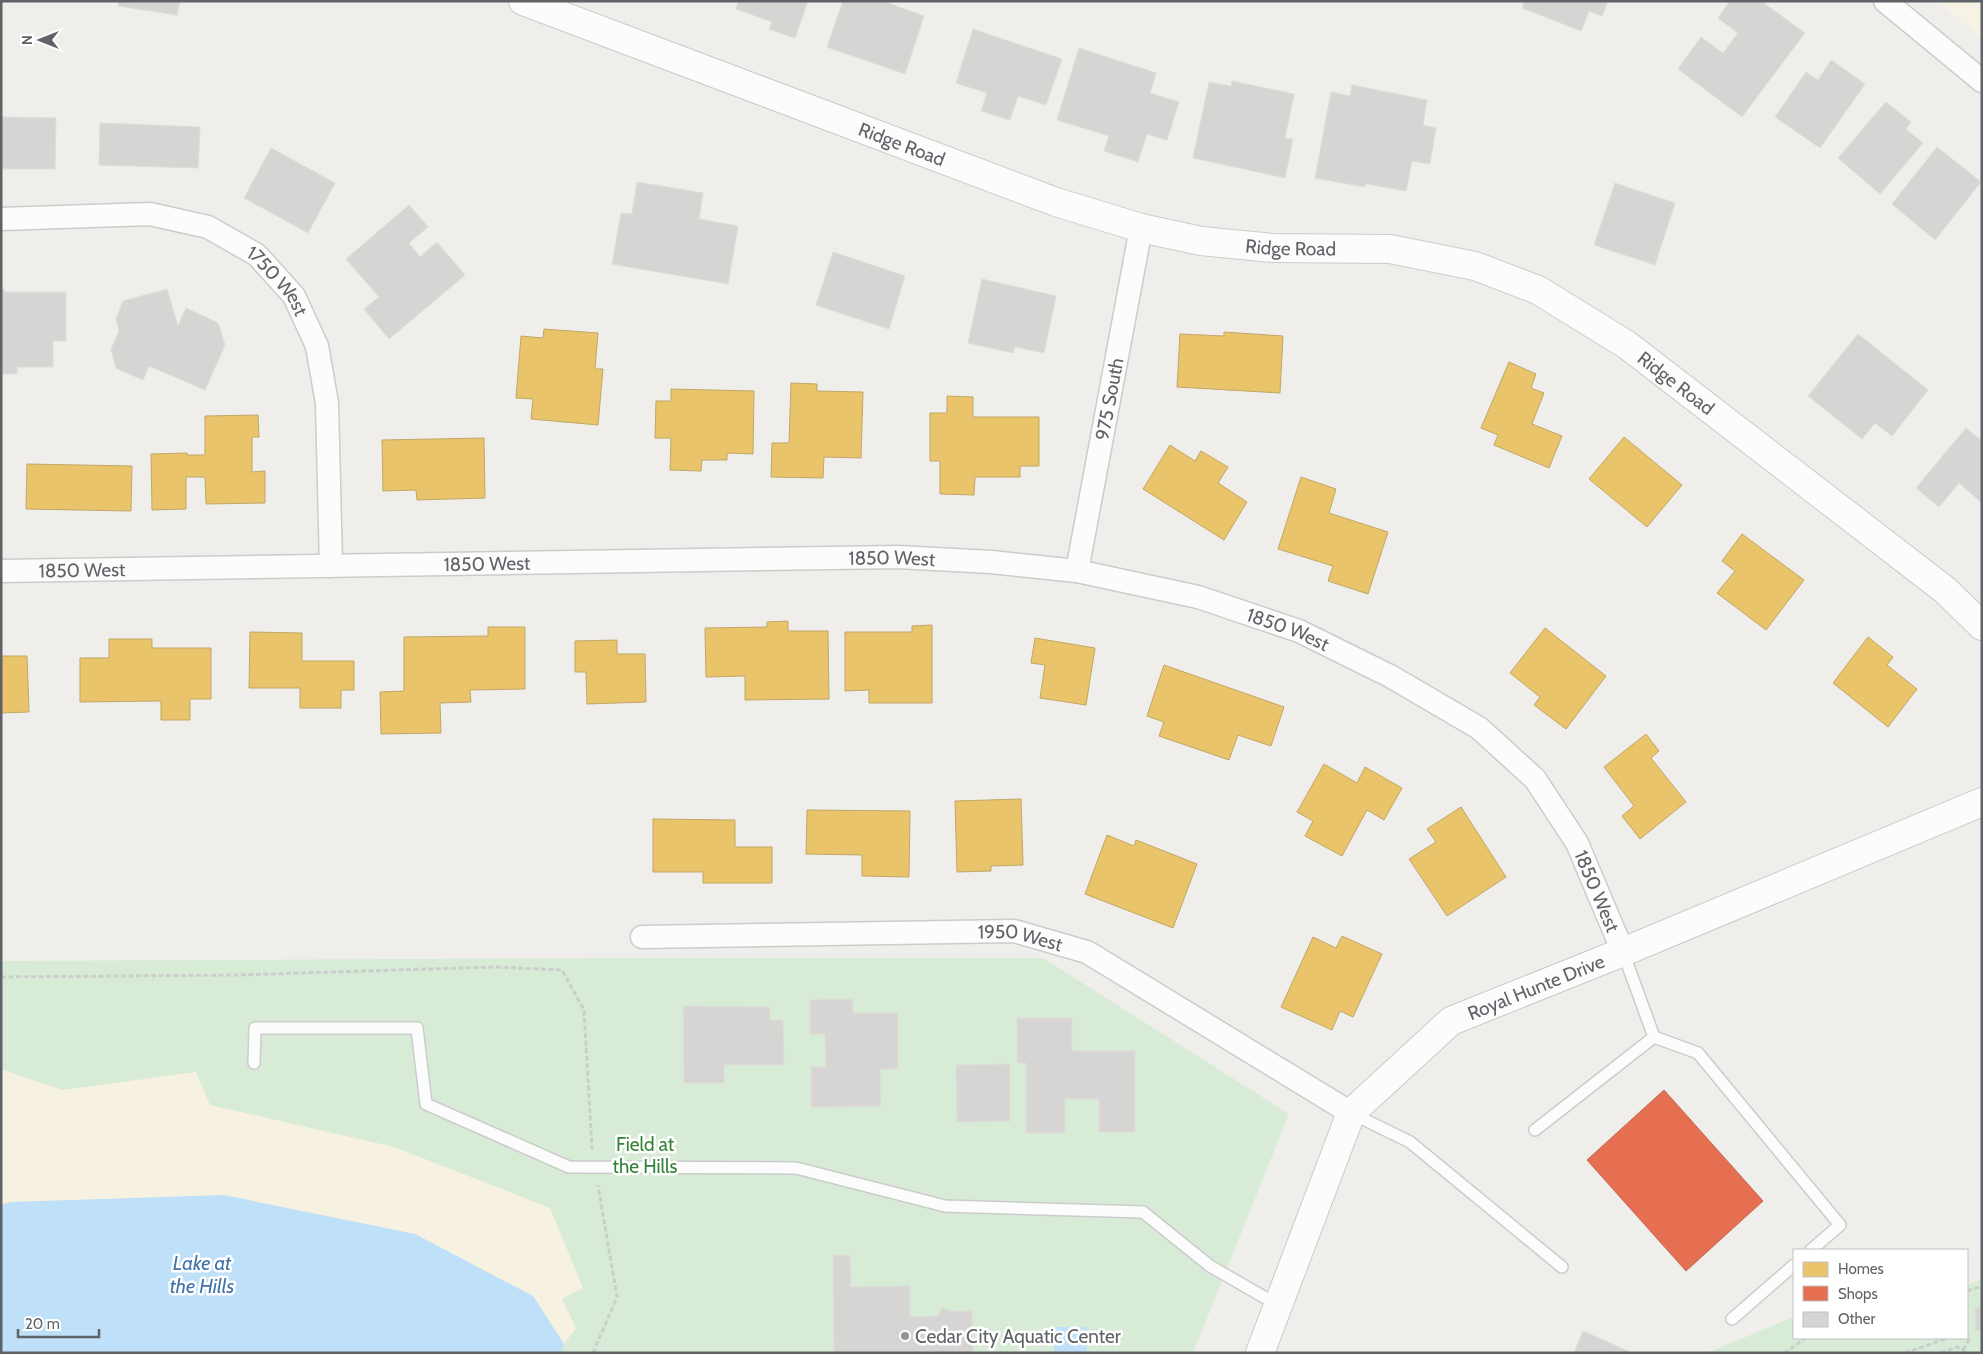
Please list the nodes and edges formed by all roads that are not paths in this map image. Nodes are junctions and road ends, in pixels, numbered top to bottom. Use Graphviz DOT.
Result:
graph roads {
  1 [pos="523,1"];
  2 [pos="1885,1"];
  3 [pos="1982,81"];
  4 [pos="1,219"];
  5 [pos="1140,228"];
  6 [pos="331,566"];
  7 [pos="1,571"];
  8 [pos="1077,571"];
  9 [pos="1982,626"];
  10 [pos="1982,802"];
  11 [pos="642,937"];
  12 [pos="1623,952"];
  13 [pos="1654,1037"];
  14 [pos="254,1062"];
  15 [pos="1351,1113"];
  16 [pos="1535,1130"];
  17 [pos="1812,1249"];
  18 [pos="1793,1266"];
  19 [pos="1562,1267"];
  20 [pos="1278,1305"];
  21 [pos="1732,1319"];
  22 [pos="1260,1353"];
  1 -- 5 [label="street, Ridge Road"];
  2 -- 3 [label="street"];
  4 -- 6 [label="street, 1750 West"];
  5 -- 8 [label="street, 975 South"];
  5 -- 9 [label="street, Ridge Road"];
  6 -- 7 [label="street, 1850 West"];
  6 -- 8 [label="street, 1850 West"];
  8 -- 12 [label="street, 1850 West"];
  10 -- 12 [label="street, Royal Hunte Drive"];
  11 -- 15 [label="street, 1950 West"];
  12 -- 13 [label="lane"];
  12 -- 15 [label="street, Royal Hunte Drive"];
  13 -- 16 [label="lane"];
  13 -- 17 [label="lane"];
  14 -- 20 [label="lane"];
  15 -- 19 [label="lane"];
  15 -- 20 [label="street, Royal Hunte Drive"];
  18 -- 21 [label="lane"];
  20 -- 22 [label="street, Royal Hunte Drive"];
}
